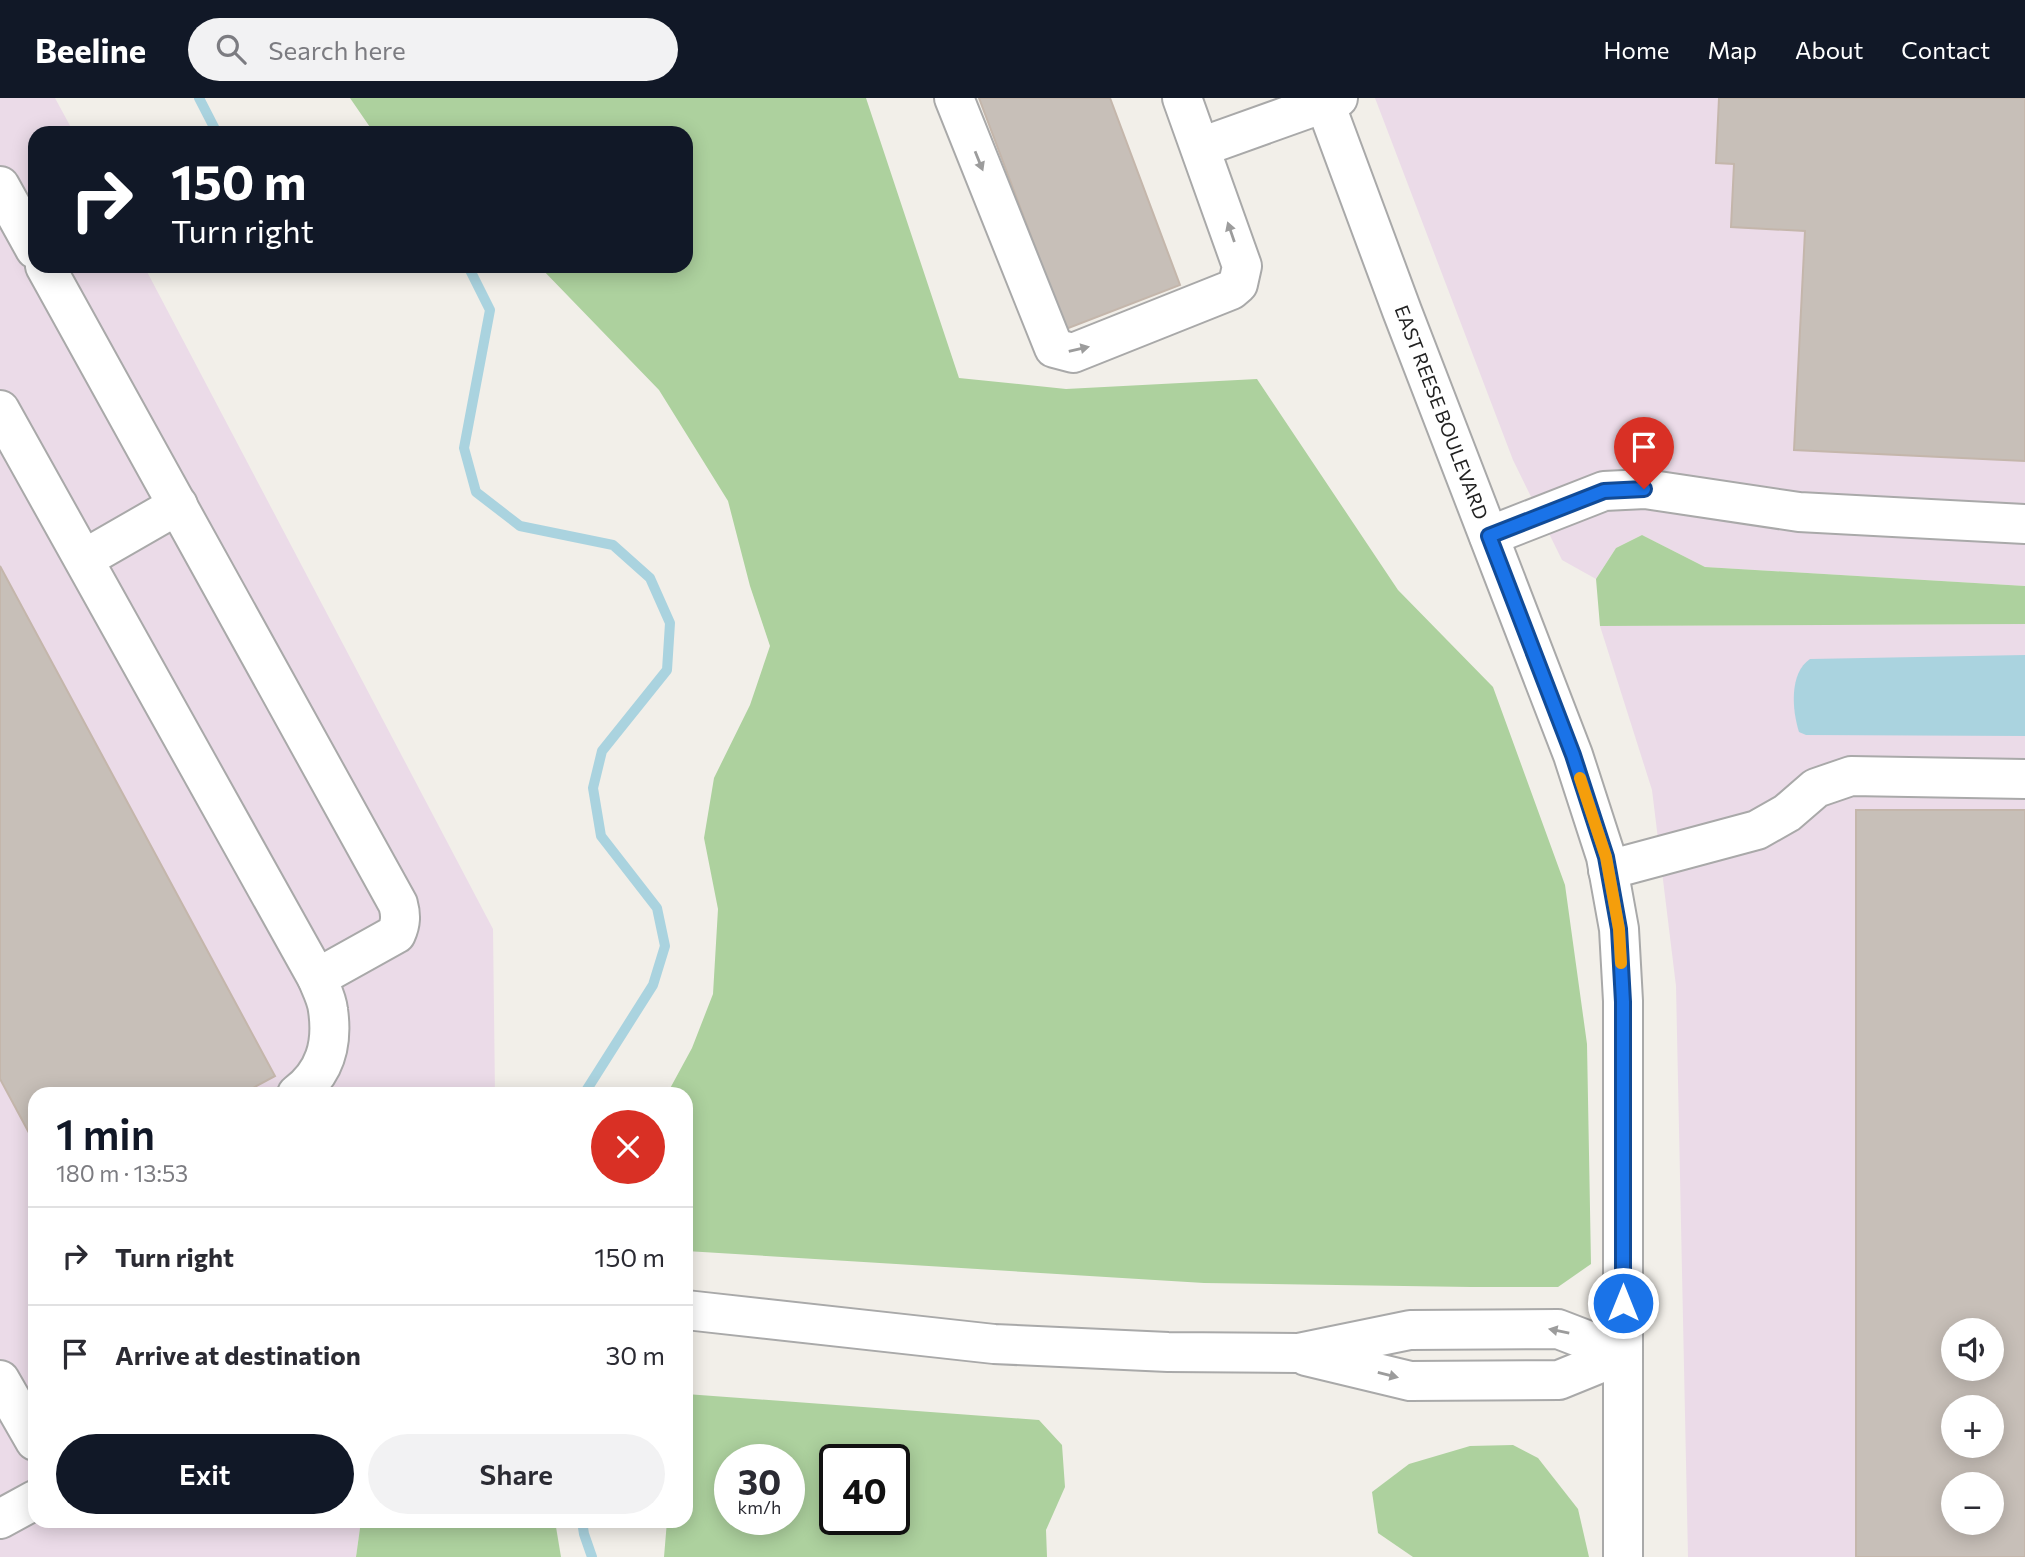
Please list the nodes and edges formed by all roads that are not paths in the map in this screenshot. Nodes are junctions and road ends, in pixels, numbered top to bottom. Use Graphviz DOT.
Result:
graph roads {
  1 [pos="954,98"];
  2 [pos="1182,98"];
  3 [pos="1329,100"];
  4 [pos="1201,147"];
  5 [pos="0,186"];
  6 [pos="28,236"];
  7 [pos="49,273"];
  8 [pos="0,410"];
  9 [pos="178,505"];
  10 [pos="2025,524"];
  11 [pos="1489,536"];
  12 [pos="84,559"];
  13 [pos="2025,779"];
  14 [pos="1608,870"];
  15 [pos="317,978"];
  16 [pos="306,1087"];
  17 [pos="693,1311"];
  18 [pos="1297,1353"];
  19 [pos="1623,1354"];
  20 [pos="0,1380"];
  21 [pos="28,1429"];
  22 [pos="28,1504"];
  23 [pos="0,1519"];
  24 [pos="1623,1557"];
  1 -- 4 [label="street, one-way"];
  2 -- 4 [label="street"];
  3 -- 4 [label="street"];
  3 -- 11 [label="street, EAST REESE BOULEVARD"];
  5 -- 6 [label="street"];
  7 -- 9 [label="street"];
  8 -- 12 [label="street"];
  9 -- 12 [label="street"];
  9 -- 15 [label="street"];
  10 -- 11 [label="street"];
  11 -- 14 [label="street, EAST REESE BOULEVARD"];
  12 -- 15 [label="street"];
  13 -- 14 [label="street"];
  14 -- 19 [label="street, EAST REESE BOULEVARD"];
  15 -- 16 [label="street"];
  17 -- 18 [label="street"];
  19 -- 18 [label="street, one-way"];
  18 -- 19 [label="street, one-way"];
  19 -- 24 [label="street, EAST REESE BOULEVARD"];
  20 -- 21 [label="street"];
  22 -- 23 [label="street"];
}
